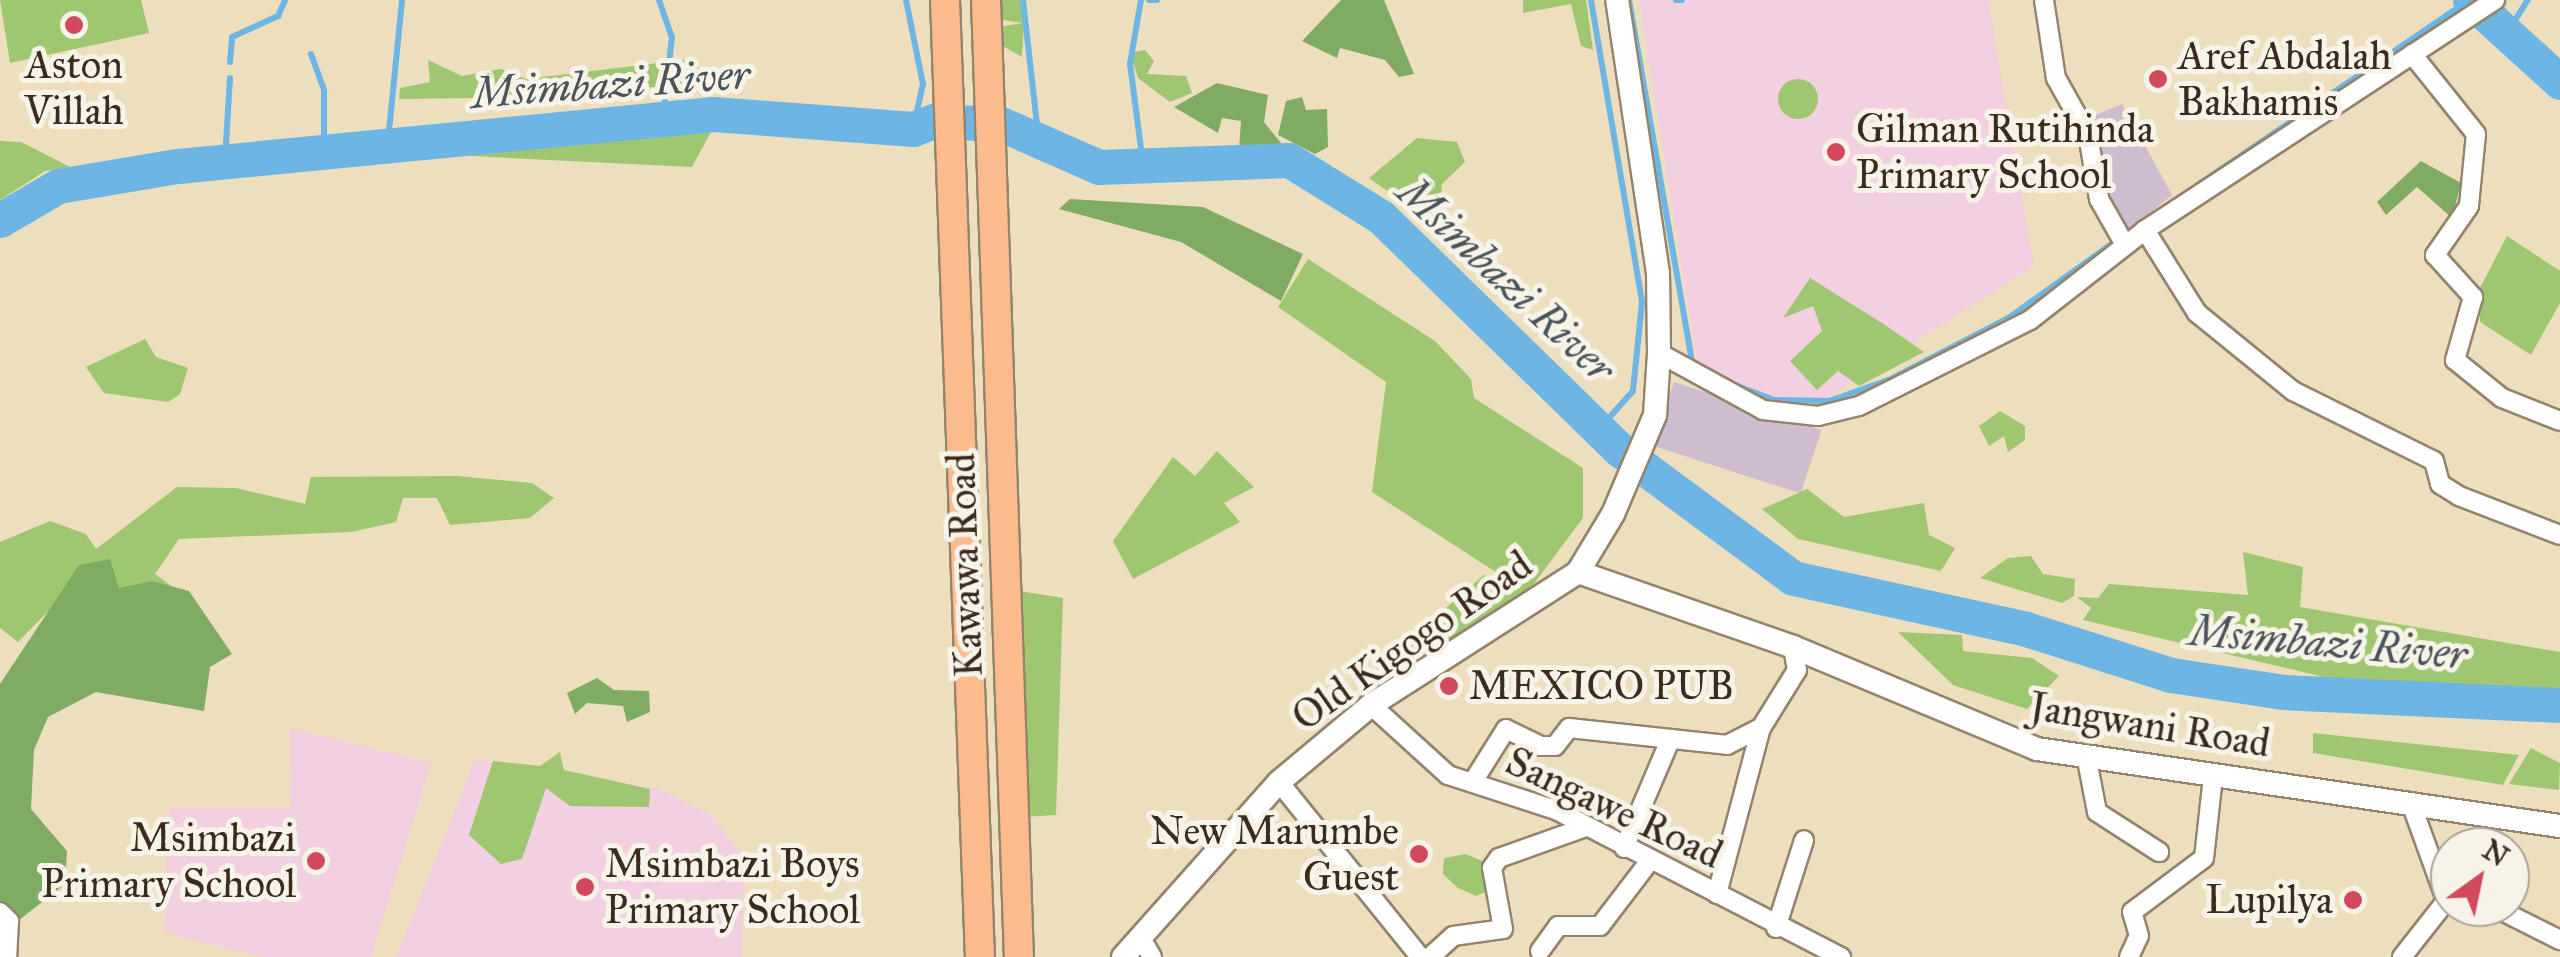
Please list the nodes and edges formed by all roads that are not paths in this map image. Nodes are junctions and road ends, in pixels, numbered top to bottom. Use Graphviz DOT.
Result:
graph roads {
  1 [pos="946,0"];
  2 [pos="986,0"];
  3 [pos="1618,0"];
  4 [pos="2044,0"];
  5 [pos="2495,0"];
  6 [pos="2412,54"];
  7 [pos="2145,230"];
  8 [pos="2125,244"];
  9 [pos="1659,353"];
  10 [pos="2560,421"];
  11 [pos="2560,535"];
  12 [pos="1578,572"];
  13 [pos="1794,647"];
  14 [pos="1371,705"];
  15 [pos="1761,728"];
  16 [pos="1670,740"];
  17 [pos="2087,760"];
  18 [pos="2213,778"];
  19 [pos="1474,780"];
  20 [pos="1279,782"];
  21 [pos="2412,806"];
  22 [pos="2560,826"];
  23 [pos="1586,827"];
  24 [pos="1804,840"];
  25 [pos="1624,848"];
  26 [pos="2159,852"];
  27 [pos="2430,852"];
  28 [pos="1649,862"];
  29 [pos="1716,894"];
  30 [pos="0,912"];
  31 [pos="2430,921"];
  32 [pos="2530,925"];
  33 [pos="1776,928"];
  34 [pos="2560,940"];
  35 [pos="1146,948"];
  36 [pos="1807,950"];
  37 [pos="1542,955"];
  38 [pos="7,957"];
  39 [pos="980,957"];
  40 [pos="1019,957"];
  41 [pos="1123,957"];
  42 [pos="1420,957"];
  43 [pos="1430,957"];
  44 [pos="1841,957"];
  45 [pos="2129,957"];
  46 [pos="2402,957"];
  1 -- 39 [label="main road, Kawawa Road"];
  2 -- 40 [label="main road, Kawawa Road"];
  3 -- 9 [label="street, Old Kigogo Road"];
  4 -- 8 [label="street"];
  5 -- 6 [label="street"];
  6 -- 7 [label="street"];
  6 -- 10 [label="street"];
  7 -- 8 [label="street"];
  7 -- 11 [label="street"];
  8 -- 9 [label="street"];
  9 -- 12 [label="street, Old Kigogo Road"];
  12 -- 13 [label="street, Jangwani Road"];
  12 -- 14 [label="street, Old Kigogo Road"];
  13 -- 15 [label="street"];
  13 -- 17 [label="street, Jangwani Road"];
  14 -- 19 [label="street, Sangawe Road"];
  14 -- 20 [label="street, Old Kigogo Road"];
  15 -- 16 [label="street"];
  15 -- 29 [label="street"];
  16 -- 19 [label="street"];
  16 -- 25 [label="street"];
  17 -- 18 [label="street, Jangwani Road"];
  17 -- 26 [label="street"];
  18 -- 21 [label="street, Jangwani Road"];
  18 -- 45 [label="street"];
  19 -- 23 [label="street, Sangawe Road"];
  20 -- 35 [label="street, Old Kigogo Road"];
  20 -- 42 [label="street"];
  21 -- 22 [label="street, Jangwani Road"];
  21 -- 27 [label="street"];
  23 -- 25 [label="street, Sangawe Road"];
  23 -- 43 [label="street"];
  24 -- 33 [label="street"];
  25 -- 28 [label="street, Sangawe Road"];
  28 -- 29 [label="street, Sangawe Road"];
  28 -- 37 [label="street"];
  29 -- 33 [label="street, Sangawe Road"];
  30 -- 38 [label="street"];
  31 -- 46 [label="street"];
  32 -- 34 [label="street"];
  33 -- 36 [label="street, Sangawe Road"];
  35 -- 41 [label="street, Old Kigogo Road"];
  36 -- 44 [label="street, Sangawe Road"];
}
